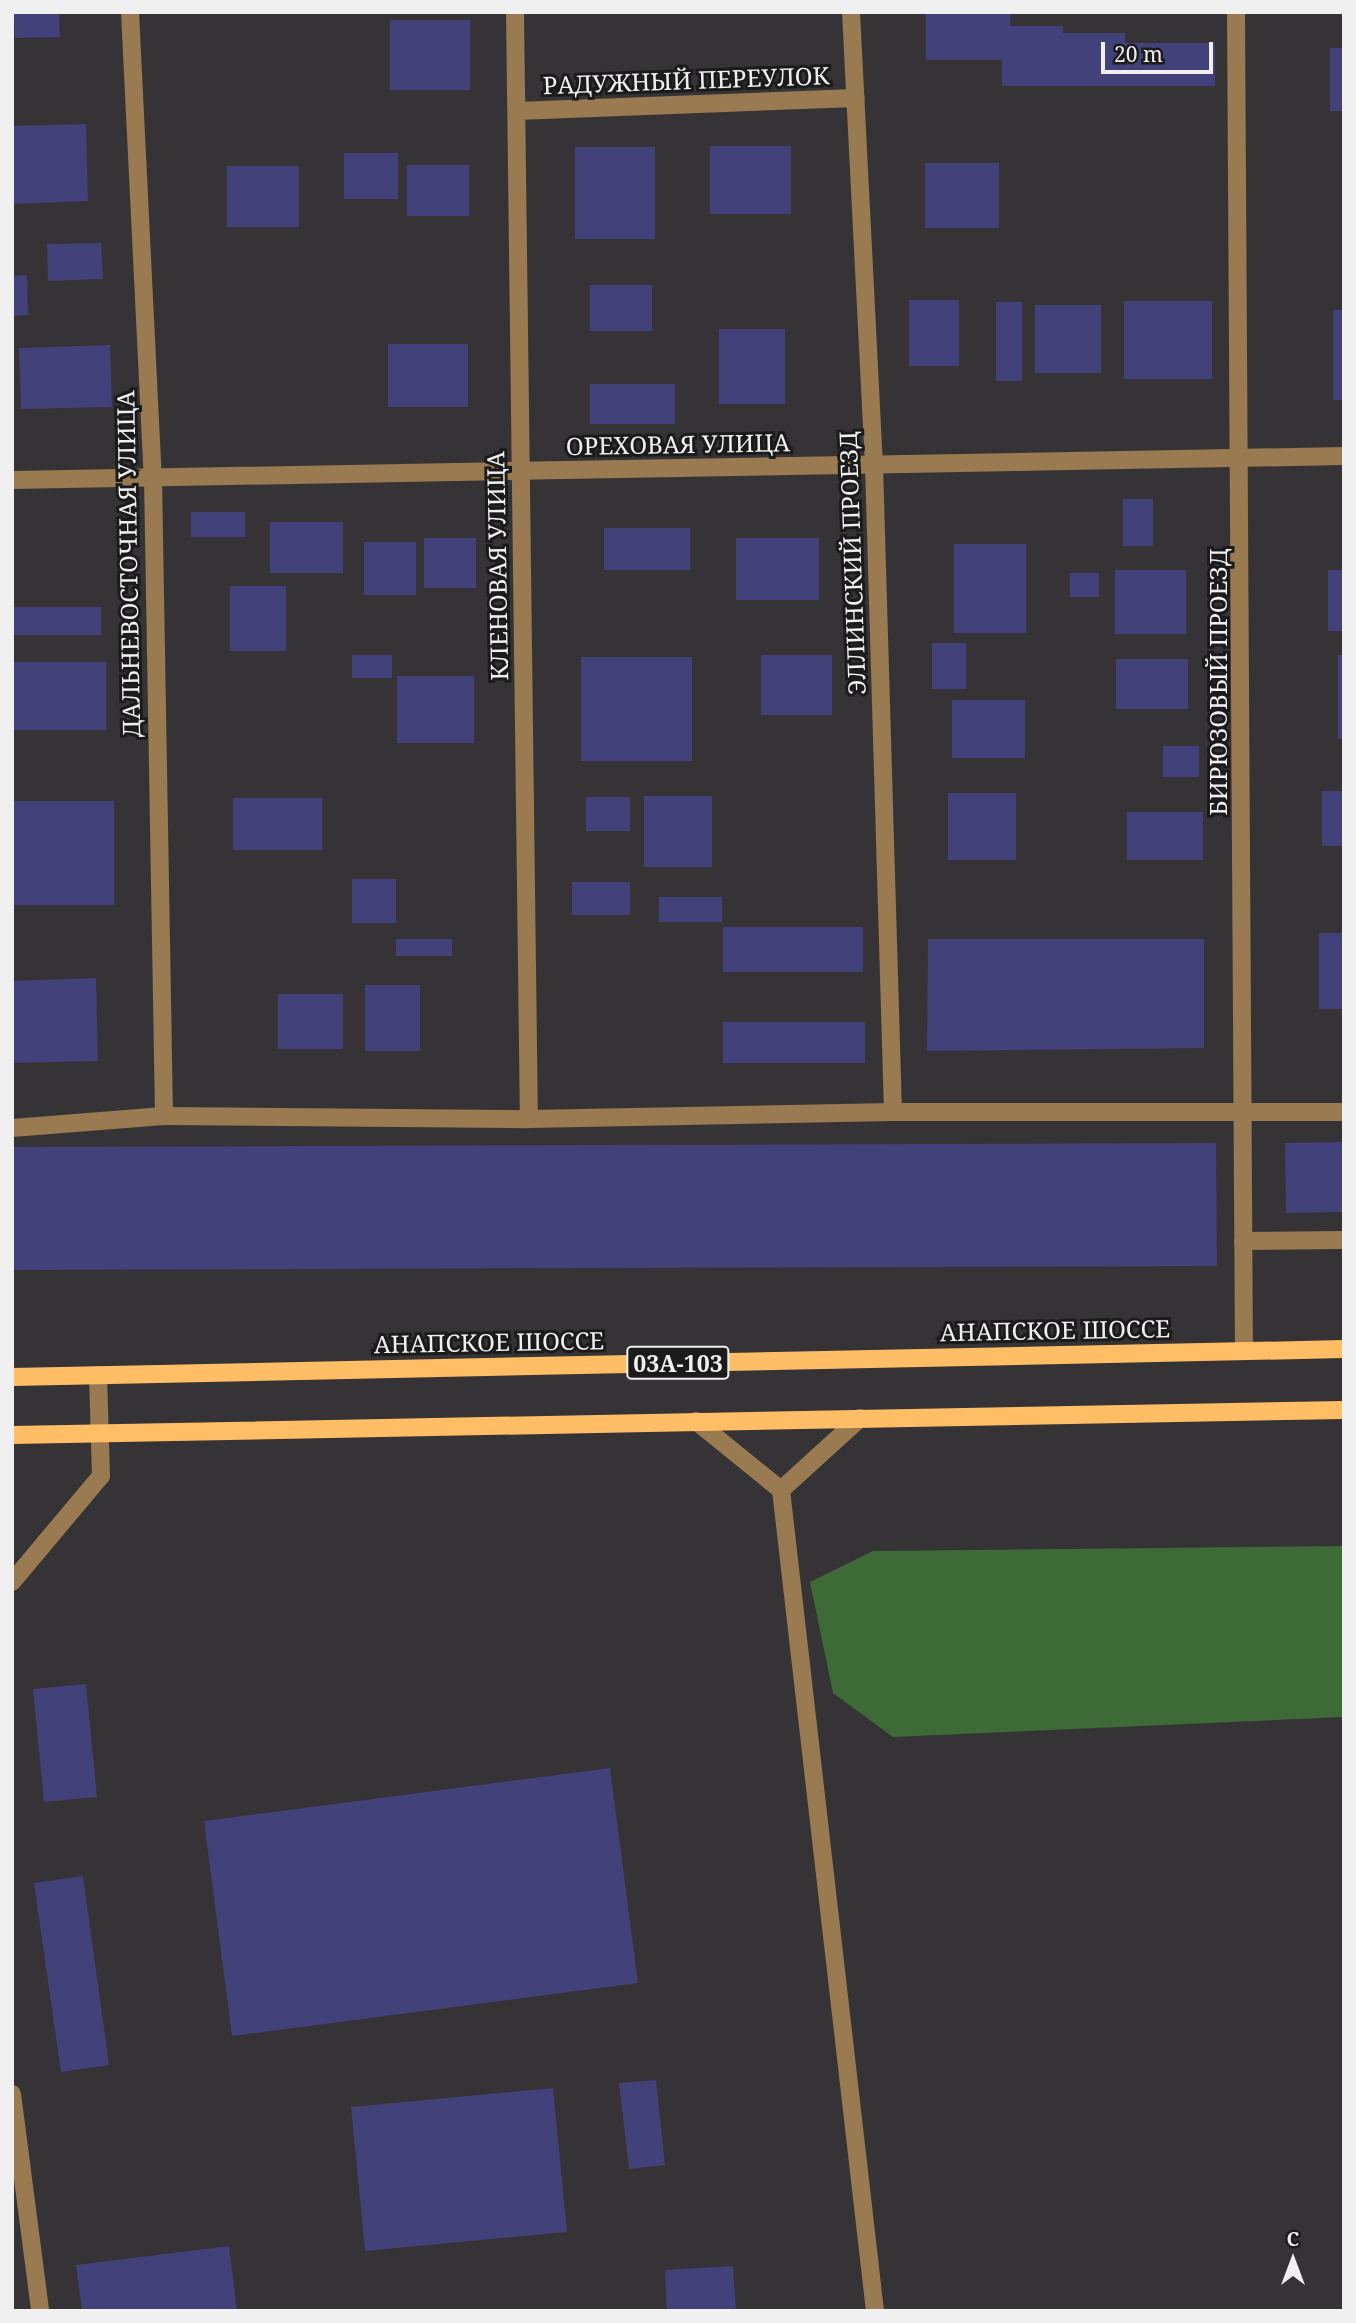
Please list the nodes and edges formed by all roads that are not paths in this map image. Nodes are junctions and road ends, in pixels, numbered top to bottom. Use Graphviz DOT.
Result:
graph roads {
  1 [pos="130,12"];
  2 [pos="515,12"];
  3 [pos="850,12"];
  4 [pos="1236,12"];
  5 [pos="856,98"];
  6 [pos="517,111"];
  7 [pos="1344,456"];
  8 [pos="1242,458"];
  9 [pos="874,465"];
  10 [pos="520,471"];
  11 [pos="153,478"];
  12 [pos="12,480"];
  13 [pos="893,1112"];
  14 [pos="1243,1112"];
  15 [pos="1344,1112"];
  16 [pos="164,1116"];
  17 [pos="529,1119"];
  18 [pos="12,1128"];
  19 [pos="1344,1240"];
  20 [pos="1243,1241"];
  21 [pos="1344,1349"];
  22 [pos="1244,1351"];
  23 [pos="98,1375"];
  24 [pos="12,1377"];
  25 [pos="1344,1410"];
  26 [pos="860,1418"];
  27 [pos="696,1421"];
  28 [pos="101,1434"];
  29 [pos="12,1435"];
  30 [pos="781,1490"];
  31 [pos="12,1582"];
  32 [pos="12,2094"];
  33 [pos="40,2311"];
  34 [pos="874,2311"];
  1 -- 11 [label="street, ДАЛЬНЕВОСТОЧНАЯ УЛИЦА"];
  2 -- 6 [label="street, КЛЕНОВАЯ УЛИЦА"];
  3 -- 5 [label="street, ЭЛЛИНСКИЙ ПРОЕЗД"];
  4 -- 8 [label="street, БИРЮЗОВЫЙ ПРОЕЗД"];
  5 -- 6 [label="street, РАДУЖНЫЙ ПЕРЕУЛОК"];
  5 -- 9 [label="street, ЭЛЛИНСКИЙ ПРОЕЗД"];
  6 -- 10 [label="street, КЛЕНОВАЯ УЛИЦА"];
  7 -- 8 [label="street, ОРЕХОВАЯ УЛИЦА"];
  8 -- 9 [label="street, ОРЕХОВАЯ УЛИЦА"];
  8 -- 14 [label="street, БИРЮЗОВЫЙ ПРОЕЗД"];
  9 -- 10 [label="street, ОРЕХОВАЯ УЛИЦА"];
  9 -- 13 [label="street, ЭЛЛИНСКИЙ ПРОЕЗД"];
  10 -- 11 [label="street, ОРЕХОВАЯ УЛИЦА"];
  10 -- 17 [label="street, КЛЕНОВАЯ УЛИЦА"];
  11 -- 12 [label="street, ОРЕХОВАЯ УЛИЦА"];
  11 -- 16 [label="street, ДАЛЬНЕВОСТОЧНАЯ УЛИЦА"];
  13 -- 14 [label="street"];
  13 -- 17 [label="street"];
  14 -- 15 [label="street"];
  14 -- 20 [label="street, БИРЮЗОВЫЙ ПРОЕЗД"];
  16 -- 17 [label="street"];
  16 -- 18 [label="street"];
  19 -- 20 [label="street"];
  20 -- 22 [label="street, БИРЮЗОВЫЙ ПРОЕЗД"];
  21 -- 22 [label="main road, АНАПСКОЕ ШОССЕ / 03А-103"];
  22 -- 23 [label="main road, АНАПСКОЕ ШОССЕ / 03А-103"];
  23 -- 24 [label="main road, АНАПСКОЕ ШОССЕ / 03А-103"];
  23 -- 28 [label="street"];
  25 -- 26 [label="main road"];
  26 -- 27 [label="main road"];
  26 -- 30 [label="street"];
  27 -- 28 [label="main road"];
  27 -- 30 [label="street"];
  28 -- 29 [label="main road"];
  28 -- 31 [label="street"];
  30 -- 34 [label="street"];
  32 -- 33 [label="street"];
}
